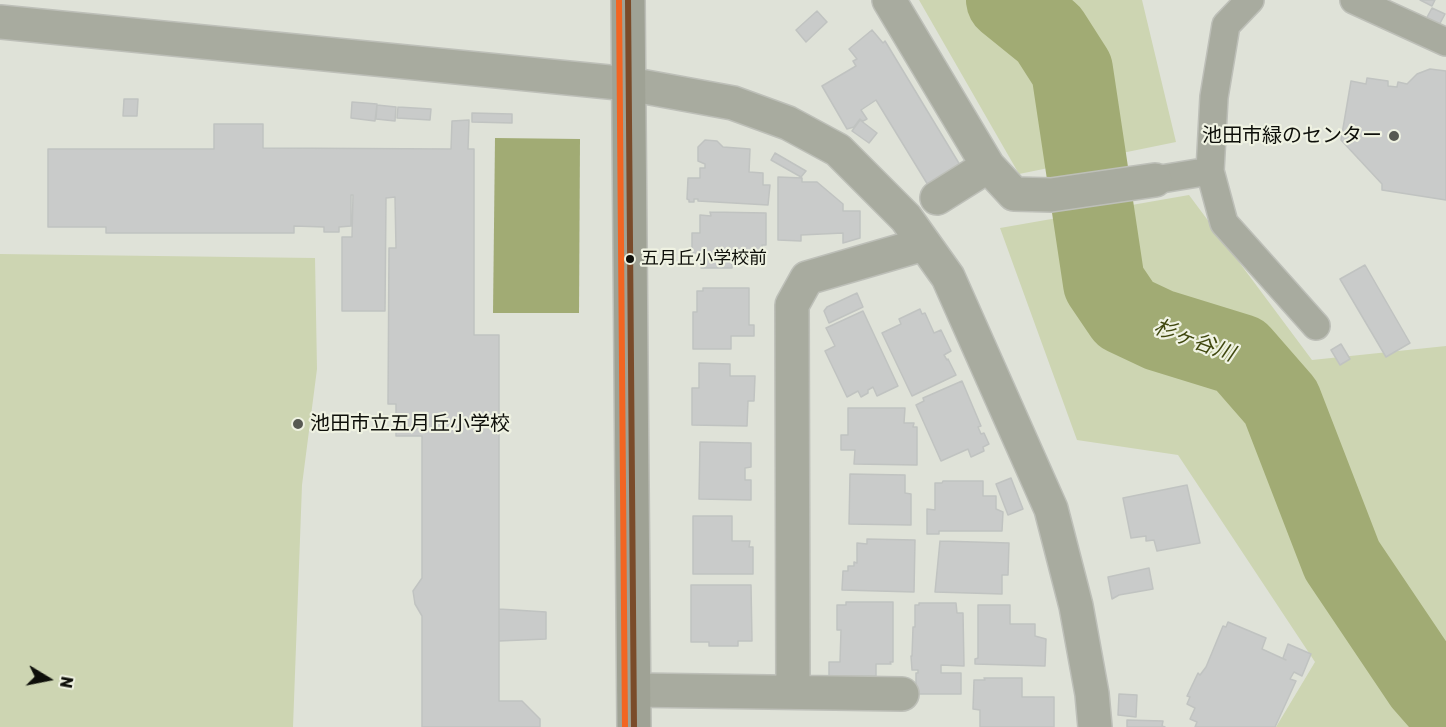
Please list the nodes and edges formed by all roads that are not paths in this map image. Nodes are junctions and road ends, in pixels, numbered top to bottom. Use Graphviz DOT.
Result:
graph roads {
  1 [pos="628,0"];
  2 [pos="889,0"];
  3 [pos="1250,0"];
  4 [pos="1354,0"];
  5 [pos="0,22"];
  6 [pos="1446,42"];
  7 [pos="629,84"];
  8 [pos="988,166"];
  9 [pos="1210,171"];
  10 [pos="1155,180"];
  11 [pos="937,198"];
  12 [pos="924,244"];
  13 [pos="1316,326"];
  14 [pos="634,690"];
  15 [pos="793,691"];
  16 [pos="902,694"];
  17 [pos="634,727"];
  18 [pos="1095,727"];
  1 -- 7 [label="main road"];
  2 -- 8 [label="street"];
  3 -- 9 [label="lane"];
  4 -- 6 [label="lane"];
  5 -- 7 [label="street"];
  7 -- 12 [label="street"];
  7 -- 14 [label="main road"];
  8 -- 10 [label="street"];
  8 -- 11 [label="street"];
  9 -- 10 [label="lane"];
  9 -- 13 [label="lane"];
  12 -- 15 [label="street"];
  12 -- 18 [label="street"];
  14 -- 15 [label="street"];
  14 -- 17 [label="main road"];
  15 -- 16 [label="street"];
}
